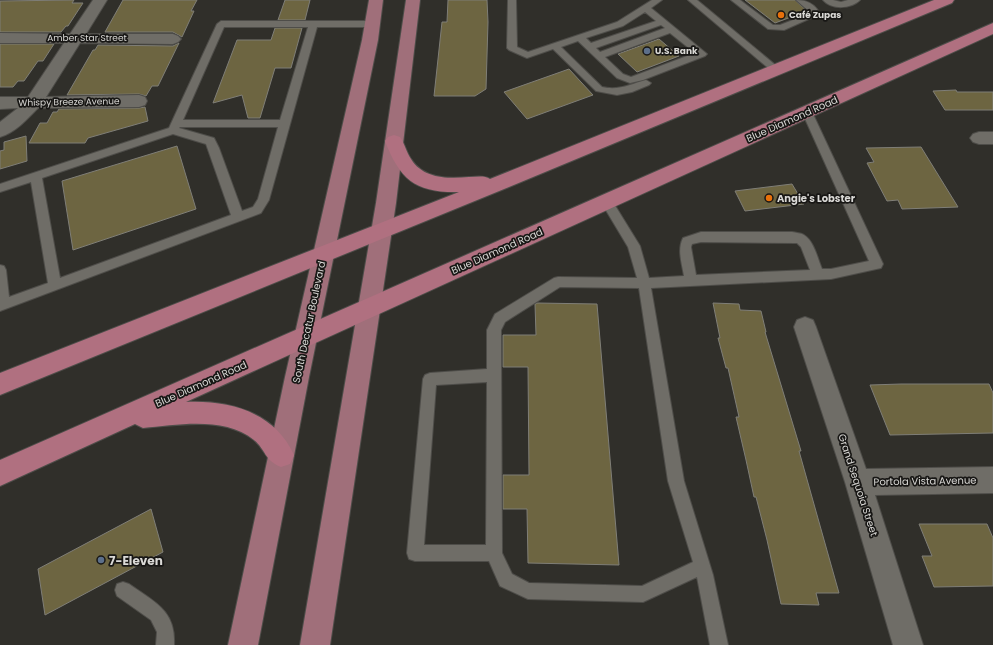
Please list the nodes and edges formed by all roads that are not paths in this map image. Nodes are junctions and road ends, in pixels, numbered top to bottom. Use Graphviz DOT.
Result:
graph roads {
  1 [pos="100,0"];
  2 [pos="376,0"];
  3 [pos="413,0"];
  4 [pos="512,0"];
  5 [pos="658,0"];
  6 [pos="692,0"];
  7 [pos="735,0"];
  8 [pos="800,0"];
  9 [pos="827,0"];
  10 [pos="856,0"];
  11 [pos="947,0"];
  12 [pos="646,8"];
  13 [pos="313,24"];
  14 [pos="373,24"];
  15 [pos="667,25"];
  16 [pos="993,28"];
  17 [pos="0,38"];
  18 [pos="76,38"];
  19 [pos="580,38"];
  20 [pos="173,39"];
  21 [pos="555,46"];
  22 [pos="594,51"];
  23 [pos="679,62"];
  24 [pos="776,70"];
  25 [pos="139,101"];
  26 [pos="0,102"];
  27 [pos="34,103"];
  28 [pos="807,112"];
  29 [pos="285,124"];
  30 [pos="175,127"];
  31 [pos="0,131"];
  32 [pos="394,141"];
  33 [pos="36,176"];
  34 [pos="502,182"];
  35 [pos="0,188"];
  36 [pos="608,202"];
  37 [pos="238,217"];
  38 [pos="381,231"];
  39 [pos="324,253"];
  40 [pos="0,270"];
  41 [pos="818,274"];
  42 [pos="691,280"];
  43 [pos="644,283"];
  44 [pos="55,286"];
  45 [pos="2,306"];
  46 [pos="369,308"];
  47 [pos="805,327"];
  48 [pos="306,336"];
  49 [pos="493,375"];
  50 [pos="0,384"];
  51 [pos="127,417"];
  52 [pos="281,455"];
  53 [pos="0,473"];
  54 [pos="993,480"];
  55 [pos="858,482"];
  56 [pos="494,552"];
  57 [pos="702,566"];
  58 [pos="123,590"];
  59 [pos="164,645"];
  60 [pos="243,645"];
  61 [pos="315,645"];
  62 [pos="719,645"];
  63 [pos="908,645"];
  1 -- 18 [label="street"];
  2 -- 14 [label="main road, South Decatur Boulevard"];
  3 -- 32 [label="main road"];
  4 -- 21 [label="lane"];
  5 -- 12 [label="lane"];
  6 -- 24 [label="lane"];
  7 -- 8 [label="lane"];
  9 -- 10 [label="lane"];
  11 -- 24 [label="highway"];
  12 -- 15 [label="lane"];
  12 -- 19 [label="lane"];
  13 -- 14 [label="lane"];
  13 -- 29 [label="lane"];
  13 -- 30 [label="lane"];
  14 -- 39 [label="main road, South Decatur Boulevard"];
  15 -- 22 [label="lane"];
  15 -- 23 [label="lane"];
  16 -- 28 [label="highway, Blue Diamond Road"];
  17 -- 18 [label="street, Amber Star Street"];
  18 -- 20 [label="street, Amber Star Street"];
  18 -- 27 [label="street"];
  19 -- 21 [label="lane"];
  19 -- 22 [label="lane"];
  21 -- 23 [label="lane"];
  22 -- 23 [label="lane"];
  24 -- 34 [label="highway"];
  25 -- 27 [label="street, Whispy Breeze Avenue"];
  26 -- 27 [label="street, Whispy Breeze Avenue"];
  27 -- 31 [label="street"];
  28 -- 36 [label="highway, Blue Diamond Road"];
  28 -- 41 [label="lane"];
  29 -- 30 [label="lane"];
  29 -- 37 [label="lane"];
  30 -- 33 [label="lane"];
  30 -- 37 [label="lane"];
  32 -- 34 [label="highway"];
  32 -- 38 [label="main road"];
  33 -- 35 [label="lane"];
  33 -- 44 [label="lane"];
  34 -- 38 [label="highway"];
  36 -- 43 [label="lane"];
  36 -- 46 [label="highway, Blue Diamond Road"];
  37 -- 44 [label="lane"];
  38 -- 39 [label="highway"];
  38 -- 46 [label="main road"];
  39 -- 48 [label="main road, South Decatur Boulevard"];
  39 -- 50 [label="highway"];
  40 -- 45 [label="lane"];
  41 -- 42 [label="lane"];
  41 -- 42 [label="lane"];
  42 -- 43 [label="lane"];
  43 -- 49 [label="lane"];
  43 -- 57 [label="lane"];
  44 -- 45 [label="lane"];
  46 -- 48 [label="highway, Blue Diamond Road"];
  46 -- 61 [label="main road"];
  47 -- 55 [label="street, Grand Sequoia Street"];
  48 -- 51 [label="highway, Blue Diamond Road"];
  48 -- 52 [label="main road, South Decatur Boulevard"];
  49 -- 56 [label="lane"];
  49 -- 56 [label="lane"];
  51 -- 52 [label="highway"];
  51 -- 53 [label="highway, Blue Diamond Road"];
  52 -- 60 [label="main road, South Decatur Boulevard"];
  54 -- 55 [label="street, Portola Vista Avenue"];
  55 -- 63 [label="street, Grand Sequoia Street"];
  56 -- 57 [label="lane"];
  57 -- 62 [label="lane"];
  58 -- 59 [label="lane"];
}
